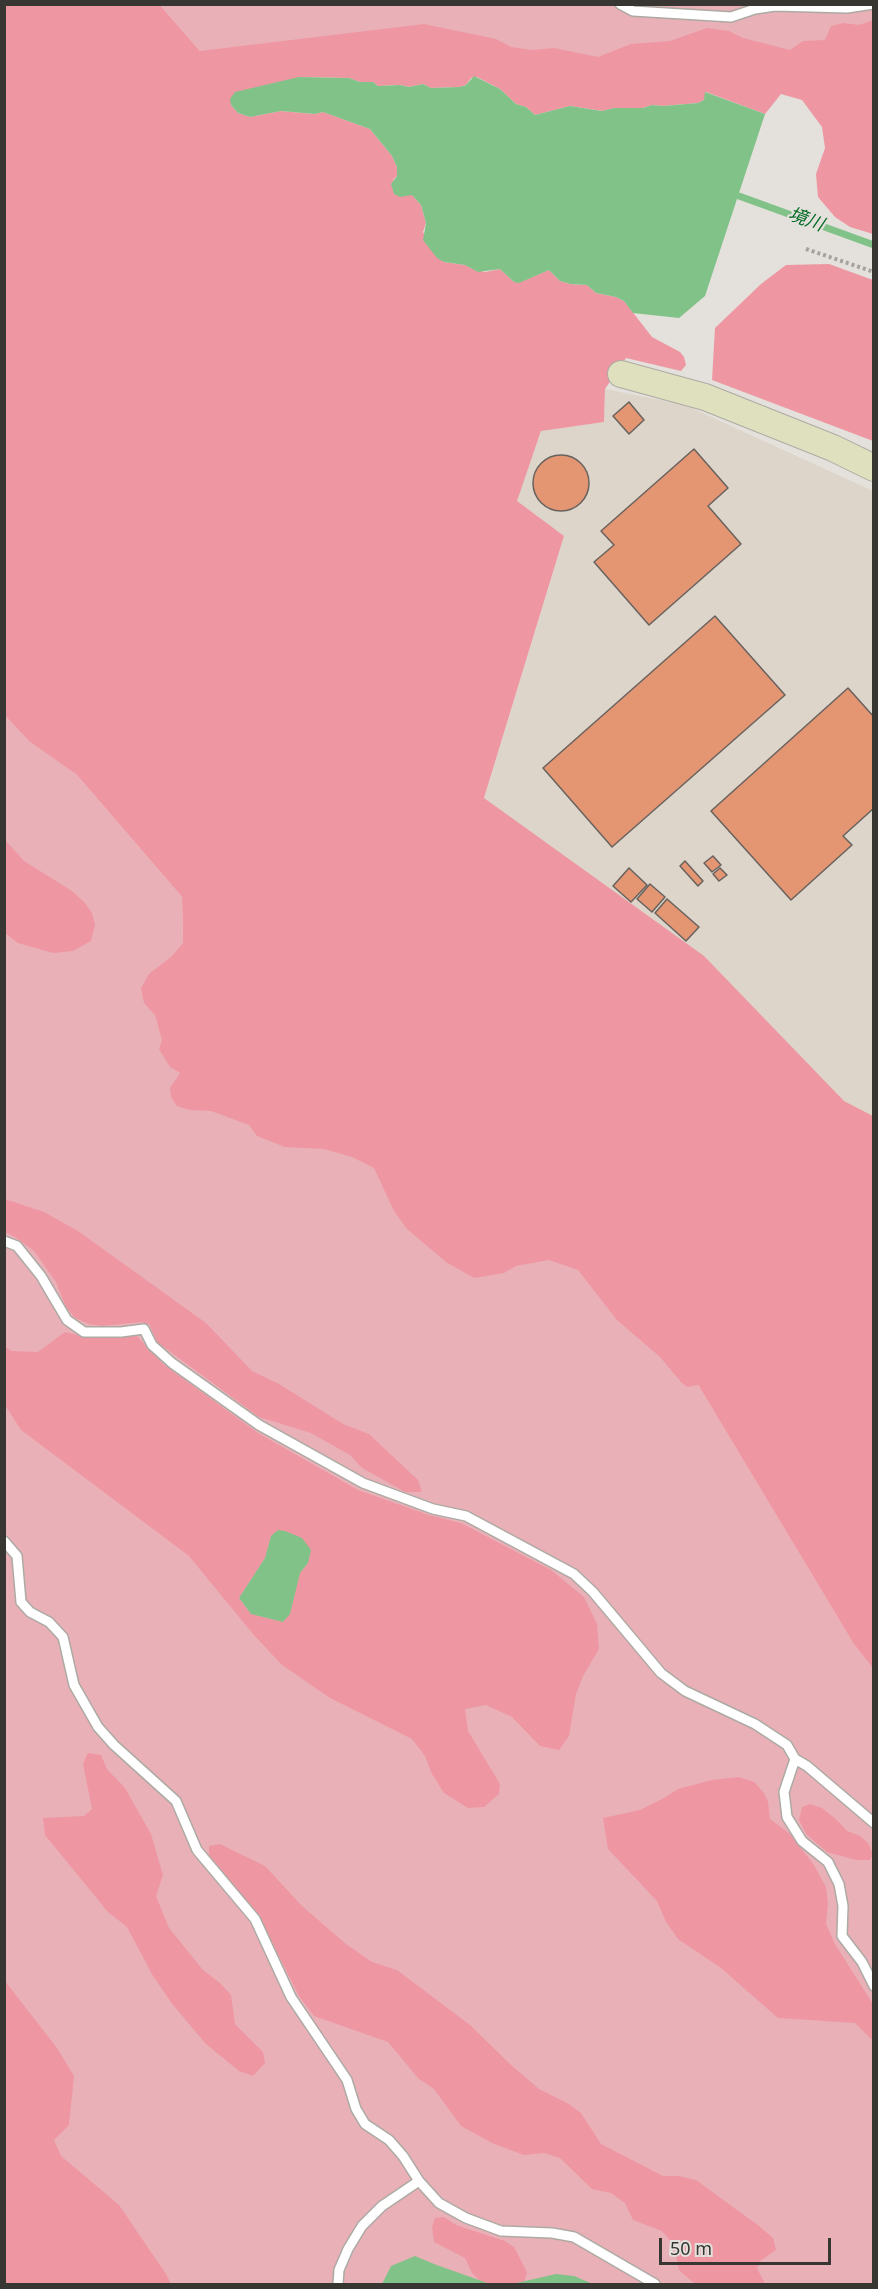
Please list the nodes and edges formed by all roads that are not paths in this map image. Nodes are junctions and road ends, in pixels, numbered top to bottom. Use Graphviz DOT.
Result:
graph roads {
  1 [pos="620,4"];
  2 [pos="873,4"];
  3 [pos="621,374"];
  4 [pos="873,468"];
  5 [pos="4,1241"];
  6 [pos="4,1541"];
  7 [pos="795,1759"];
  8 [pos="873,1823"];
  9 [pos="873,1986"];
  10 [pos="419,2181"];
  11 [pos="338,2284"];
  12 [pos="655,2284"];
  1 -- 2 [label="lane"];
  3 -- 4 [label="street"];
  5 -- 7 [label="lane"];
  6 -- 10 [label="lane"];
  7 -- 8 [label="lane"];
  7 -- 9 [label="lane"];
  10 -- 11 [label="lane"];
  10 -- 12 [label="lane"];
}
